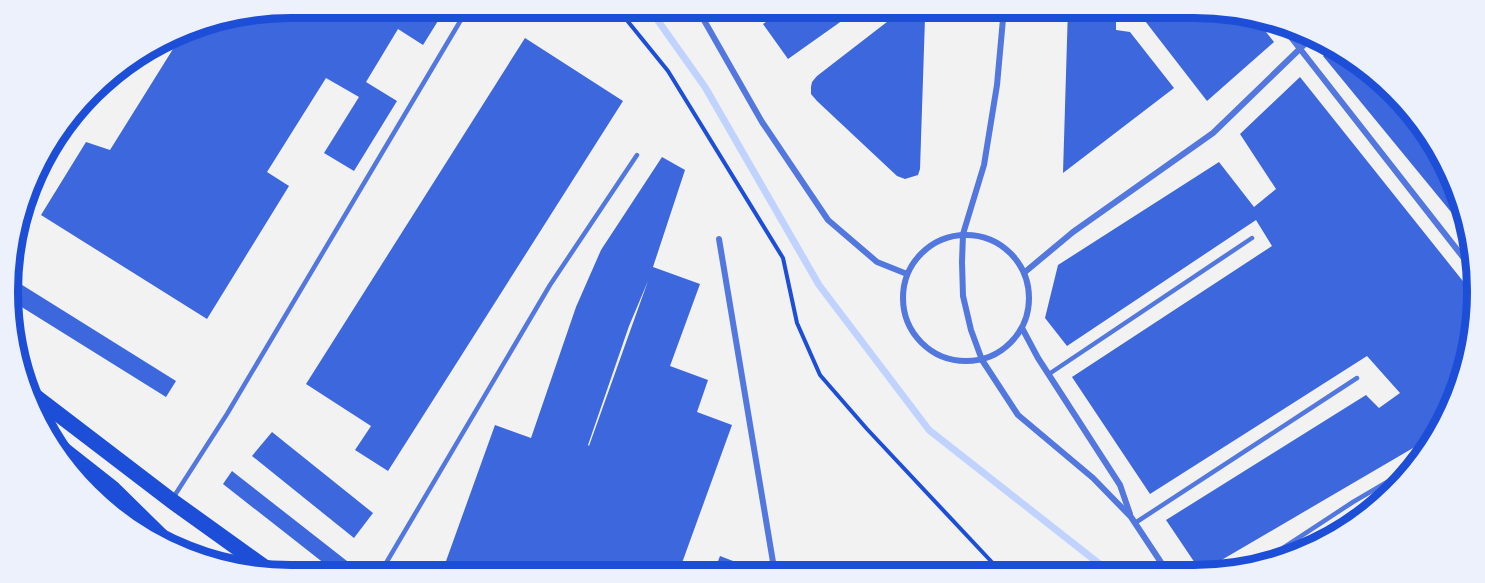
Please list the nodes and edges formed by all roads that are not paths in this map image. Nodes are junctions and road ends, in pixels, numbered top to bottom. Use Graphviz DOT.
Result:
graph roads {
  1 [pos="462,18"];
  2 [pos="703,18"];
  3 [pos="1003,18"];
  4 [pos="1290,36"];
  5 [pos="1306,43"];
  6 [pos="1300,49"];
  7 [pos="637,155"];
  8 [pos="963,234"];
  9 [pos="1252,238"];
  10 [pos="719,239"];
  11 [pos="1465,260"];
  12 [pos="1025,272"];
  13 [pos="907,274"];
  14 [pos="1022,328"];
  15 [pos="981,360"];
  16 [pos="1049,375"];
  17 [pos="1357,378"];
  18 [pos="41,401"];
  19 [pos="78,461"];
  20 [pos="1393,479"];
  21 [pos="172,501"];
  22 [pos="1133,520"];
  23 [pos="148,524"];
  24 [pos="1279,551"];
  25 [pos="259,563"];
  26 [pos="385,565"];
  27 [pos="774,565"];
  28 [pos="1163,565"];
  1 -- 21 [label="lane"];
  2 -- 13 [label="street"];
  3 -- 8 [label="street"];
  4 -- 6 [label="street"];
  5 -- 6 [label="street"];
  6 -- 11 [label="street"];
  6 -- 12 [label="street"];
  7 -- 26 [label="lane"];
  8 -- 12 [label="street"];
  8 -- 13 [label="street"];
  8 -- 15 [label="street"];
  9 -- 16 [label="lane"];
  10 -- 27 [label="street"];
  12 -- 14 [label="street"];
  13 -- 15 [label="street"];
  14 -- 15 [label="street"];
  14 -- 16 [label="street"];
  15 -- 22 [label="street"];
  16 -- 22 [label="street"];
  17 -- 22 [label="lane"];
  18 -- 21 [label="highway"];
  19 -- 23 [label="highway"];
  20 -- 24 [label="lane"];
  21 -- 25 [label="highway"];
  22 -- 28 [label="street"];
}
